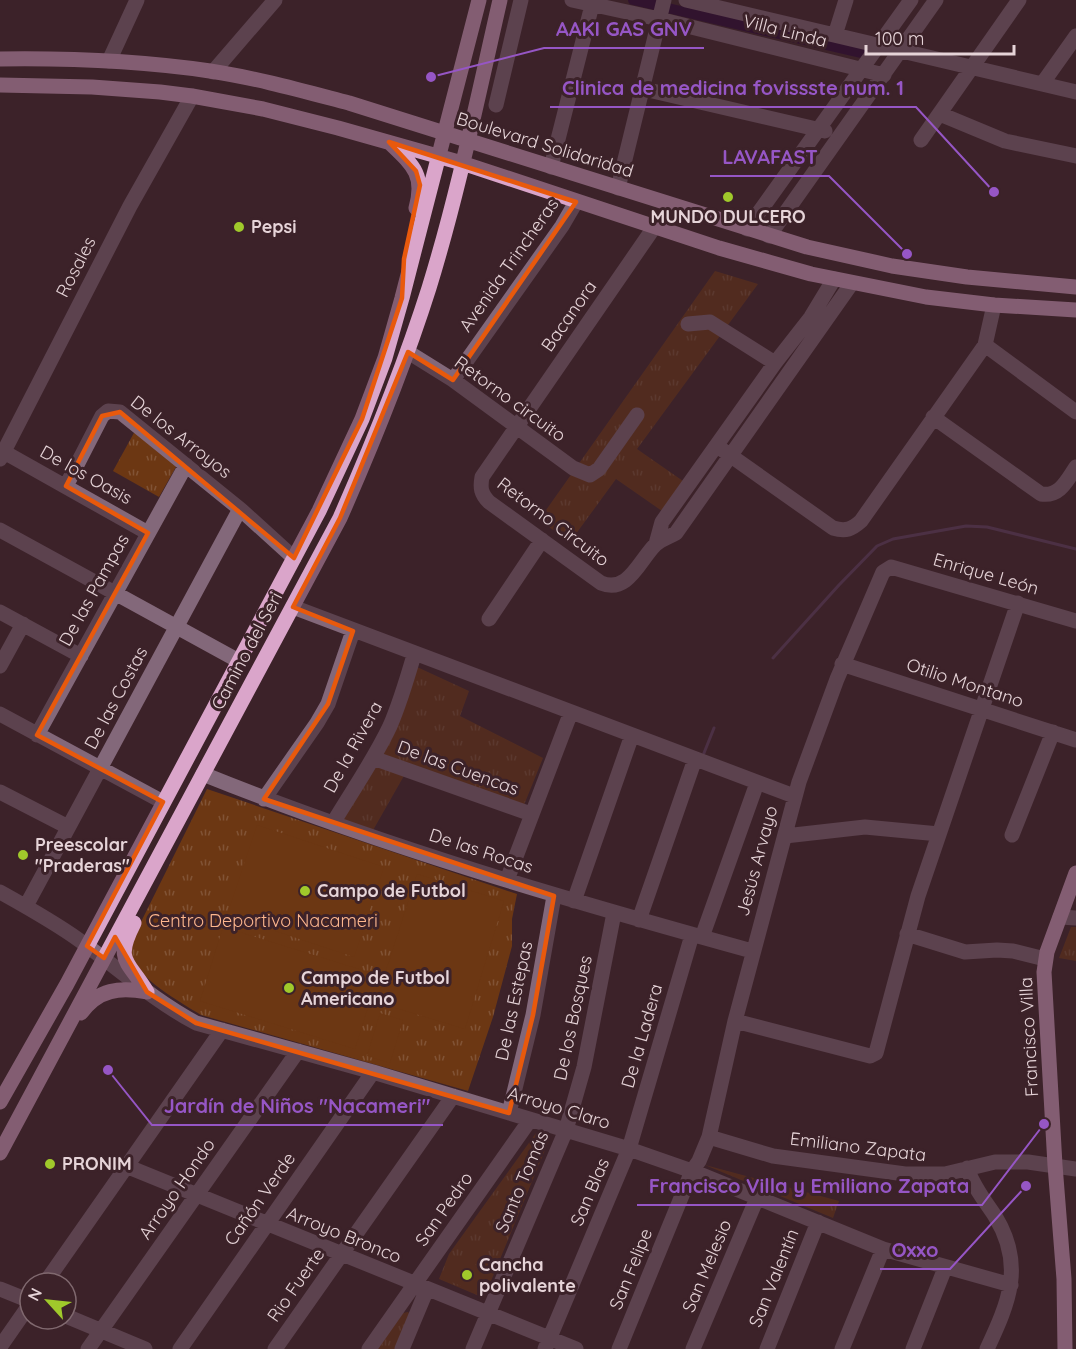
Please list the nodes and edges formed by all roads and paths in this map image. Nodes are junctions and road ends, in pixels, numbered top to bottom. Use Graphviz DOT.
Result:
graph roads {
  1 [pos="137,0"];
  2 [pos="275,0"];
  3 [pos="479,0"];
  4 [pos="500,0"];
  5 [pos="521,0"];
  6 [pos="572,0"];
  7 [pos="664,0"];
  8 [pos="686,0"];
  9 [pos="846,0"];
  10 [pos="910,0"];
  11 [pos="936,0"];
  12 [pos="1019,0"];
  13 [pos="592,5"];
  14 [pos="734,6"];
  15 [pos="659,18"];
  16 [pos="835,35"];
  17 [pos="1076,36"];
  18 [pos="879,44"];
  19 [pos="901,50"];
  20 [pos="0,59"];
  21 [pos="110,61"];
  22 [pos="972,68"];
  23 [pos="862,69"];
  24 [pos="213,72"];
  25 [pos="884,75"];
  26 [pos="1042,84"];
  27 [pos="0,85"];
  28 [pos="644,89"];
  29 [pos="1076,92"];
  30 [pos="192,96"];
  31 [pos="496,105"];
  32 [pos="940,114"];
  33 [pos="819,129"];
  34 [pos="445,134"];
  35 [pos="840,137"];
  36 [pos="921,140"];
  37 [pos="467,141"];
  38 [pos="389,142"];
  39 [pos="439,156"];
  40 [pos="1076,156"];
  41 [pos="462,163"];
  42 [pos="551,167"];
  43 [pos="618,188"];
  44 [pos="576,202"];
  45 [pos="655,226"];
  46 [pos="747,229"];
  47 [pos="770,236"];
  48 [pos="834,279"];
  49 [pos="852,283"];
  50 [pos="1076,287"];
  51 [pos="402,298"];
  52 [pos="994,305"];
  53 [pos="1076,310"];
  54 [pos="817,321"];
  55 [pos="688,324"];
  56 [pos="985,345"];
  57 [pos="408,352"];
  58 [pos="775,363"];
  59 [pos="453,380"];
  60 [pos="1076,412"];
  61 [pos="637,415"];
  62 [pos="933,417"];
  63 [pos="515,427"];
  64 [pos="717,446"];
  65 [pos="2,455"];
  66 [pos="731,455"];
  67 [pos="186,465"];
  68 [pos="1076,467"];
  69 [pos="66,486"];
  70 [pos="240,509"];
  71 [pos="0,530"];
  72 [pos="148,533"];
  73 [pos="542,540"];
  74 [pos="656,544"];
  75 [pos="294,558"];
  76 [pos="885,569"];
  77 [pos="115,594"];
  78 [pos="1018,603"];
  79 [pos="292,607"];
  80 [pos="0,612"];
  81 [pos="489,619"];
  82 [pos="1076,621"];
  83 [pos="23,624"];
  84 [pos="176,627"];
  85 [pos="353,631"];
  86 [pos="414,655"];
  87 [pos="81,656"];
  88 [pos="237,660"];
  89 [pos="842,664"];
  90 [pos="0,666"];
  91 [pos="983,710"];
  92 [pos="571,712"];
  93 [pos="0,714"];
  94 [pos="1053,732"];
  95 [pos="37,735"];
  96 [pos="632,735"];
  97 [pos="1076,740"];
  98 [pos="373,758"];
  99 [pos="695,759"];
  100 [pos="100,768"];
  101 [pos="203,774"];
  102 [pos="757,783"];
  103 [pos="0,792"];
  104 [pos="794,796"];
  105 [pos="264,799"];
  106 [pos="163,802"];
  107 [pos="531,814"];
  108 [pos="333,823"];
  109 [pos="68,827"];
  110 [pos="939,834"];
  111 [pos="1012,835"];
  112 [pos="785,836"];
  113 [pos="151,871"];
  114 [pos="1076,873"];
  115 [pos="507,880"];
  116 [pos="0,892"];
  117 [pos="554,896"];
  118 [pos="574,901"];
  119 [pos="26,906"];
  120 [pos="614,913"];
  121 [pos="1060,917"];
  122 [pos="1076,918"];
  123 [pos="639,920"];
  124 [pos="907,934"];
  125 [pos="697,936"];
  126 [pos="87,946"];
  127 [pos="752,951"];
  128 [pos="104,958"];
  129 [pos="1045,959"];
  130 [pos="147,992"];
  131 [pos="735,1021"];
  132 [pos="222,1030"];
  133 [pos="298,1051"];
  134 [pos="55,1052"];
  135 [pos="373,1072"];
  136 [pos="453,1096"];
  137 [pos="0,1102"];
  138 [pos="509,1113"];
  139 [pos="530,1120"];
  140 [pos="566,1130"];
  141 [pos="709,1137"];
  142 [pos="629,1149"];
  143 [pos="0,1153"];
  144 [pos="1055,1165"];
  145 [pos="126,1166"];
  146 [pos="967,1168"];
  147 [pos="1076,1169"];
  148 [pos="692,1171"];
  149 [pos="196,1195"];
  150 [pos="757,1198"];
  151 [pos="818,1222"];
  152 [pos="266,1224"];
  153 [pos="883,1249"];
  154 [pos="341,1254"];
  155 [pos="945,1268"];
  156 [pos="53,1271"];
  157 [pos="1070,1281"];
  158 [pos="1011,1285"];
  159 [pos="421,1287"];
  160 [pos="0,1289"];
  161 [pos="18,1297"];
  162 [pos="488,1313"];
  163 [pos="18,1321"];
  164 [pos="78,1321"];
  165 [pos="101,1331"];
  166 [pos="548,1344"];
  167 [pos="0,1347"];
  168 [pos="88,1349"];
  169 [pos="145,1349"];
  170 [pos="180,1349"];
  171 [pos="275,1349"];
  172 [pos="369,1349"];
  173 [pos="402,1349"];
  174 [pos="473,1349"];
  175 [pos="576,1349"];
  176 [pos="619,1349"];
  177 [pos="693,1349"];
  178 [pos="767,1349"];
  179 [pos="842,1349"];
  180 [pos="913,1349"];
  181 [pos="987,1349"];
  182 [pos="1065,1349"];
  1 -- 21 [label="street"];
  2 -- 24 [label="street"];
  3 -- 34 [label="main road, Camino del Seri"];
  4 -- 37 [label="main road, Camino del Seri"];
  5 -- 31 [label="street"];
  6 -- 13 [label="street, Villa Linda"];
  7 -- 15 [label="street"];
  8 -- 14 [label="street, Villa Linda"];
  9 -- 16 [label="street"];
  10 -- 18 [label="street"];
  11 -- 19 [label="street"];
  12 -- 22 [label="street"];
  13 -- 15 [label="street, Villa Linda"];
  13 -- 42 [label="street"];
  14 -- 16 [label="street, Villa Linda"];
  15 -- 23 [label="street, Villa Linda"];
  15 -- 28 [label="street"];
  16 -- 18 [label="street, Villa Linda"];
  17 -- 26 [label="street"];
  18 -- 19 [label="street, Villa Linda"];
  18 -- 23 [label="street"];
  19 -- 22 [label="street, Villa Linda"];
  19 -- 25 [label="street"];
  20 -- 21 [label="main road, Boulevard Solidaridad"];
  21 -- 24 [label="main road, Boulevard Solidaridad"];
  22 -- 26 [label="street, Villa Linda"];
  22 -- 32 [label="street"];
  23 -- 25 [label="street, Villa Linda"];
  23 -- 33 [label="street"];
  24 -- 34 [label="main road, Boulevard Solidaridad"];
  25 -- 35 [label="street"];
  26 -- 29 [label="street, Villa Linda"];
  27 -- 30 [label="main road"];
  28 -- 33 [label="street"];
  28 -- 43 [label="street"];
  30 -- 38 [label="main road"];
  30 -- 65 [label="street, Rosales"];
  32 -- 36 [label="street"];
  32 -- 40 [label="street"];
  33 -- 35 [label="street"];
  33 -- 46 [label="street"];
  34 -- 37 [label="main road, Boulevard Solidaridad"];
  34 -- 39 [label="main road, Camino del Seri"];
  35 -- 47 [label="street"];
  37 -- 41 [label="main road, Camino del Seri"];
  37 -- 42 [label="main road, Boulevard Solidaridad"];
  38 -- 39 [label="main road"];
  38 -- 51 [label="main road"];
  39 -- 41 [label="main road"];
  39 -- 51 [label="main road, Camino del Seri"];
  41 -- 44 [label="main road"];
  41 -- 57 [label="main road, Camino del Seri"];
  42 -- 43 [label="main road, Boulevard Solidaridad"];
  43 -- 46 [label="main road, Boulevard Solidaridad"];
  44 -- 45 [label="main road"];
  44 -- 59 [label="street, Avenida Trincheras"];
  45 -- 48 [label="main road"];
  45 -- 63 [label="street, Bacanora"];
  46 -- 47 [label="main road, Boulevard Solidaridad"];
  47 -- 50 [label="main road, Boulevard Solidaridad"];
  48 -- 49 [label="main road"];
  48 -- 54 [label="street"];
  49 -- 52 [label="main road"];
  49 -- 54 [label="street"];
  51 -- 75 [label="main road, Camino del Seri"];
  52 -- 53 [label="main road"];
  52 -- 56 [label="street"];
  54 -- 58 [label="street"];
  54 -- 66 [label="street"];
  55 -- 58 [label="street"];
  56 -- 60 [label="street"];
  56 -- 62 [label="street"];
  57 -- 59 [label="street, Retorno circuito"];
  57 -- 79 [label="main road, Camino del Seri"];
  58 -- 64 [label="street"];
  59 -- 63 [label="street, Retorno circuito"];
  61 -- 63 [label="street, Retorno circuito"];
  62 -- 66 [label="street"];
  62 -- 68 [label="street"];
  63 -- 73 [label="street, Retorno Circuito"];
  64 -- 66 [label="street"];
  64 -- 74 [label="street"];
  65 -- 69 [label="street, De los Oasis"];
  66 -- 74 [label="street"];
  67 -- 69 [label="street, De los Arroyos"];
  67 -- 70 [label="street, De los Arroyos"];
  67 -- 72 [label="street, De las Pampas"];
  69 -- 72 [label="street, De los Oasis"];
  70 -- 75 [label="street, De los Arroyos"];
  70 -- 84 [label="street, De las Costas"];
  71 -- 77 [label="street"];
  72 -- 77 [label="street, De las Pampas"];
  73 -- 74 [label="street, Retorno Circuito"];
  73 -- 81 [label="street"];
  75 -- 88 [label="main road, Camino del Seri"];
  76 -- 78 [label="street, Enrique León"];
  76 -- 89 [label="street, Jesús Arvayo"];
  77 -- 84 [label="street"];
  77 -- 87 [label="street, De las Pampas"];
  78 -- 82 [label="street, Enrique León"];
  78 -- 91 [label="street"];
  79 -- 85 [label="street"];
  79 -- 101 [label="main road, Camino del Seri"];
  80 -- 83 [label="street"];
  83 -- 87 [label="street"];
  83 -- 90 [label="street"];
  84 -- 88 [label="street"];
  84 -- 100 [label="street, De las Costas"];
  85 -- 86 [label="street"];
  85 -- 105 [label="street"];
  86 -- 92 [label="street"];
  86 -- 98 [label="street, De la Rivera"];
  87 -- 95 [label="street, De las Pampas"];
  88 -- 106 [label="main road, Camino del Seri"];
  89 -- 91 [label="street, Otilio Montano"];
  89 -- 104 [label="street, Jesús Arvayo"];
  91 -- 94 [label="street, Otilio Montano"];
  91 -- 110 [label="street"];
  92 -- 96 [label="street"];
  92 -- 107 [label="street"];
  93 -- 95 [label="street"];
  94 -- 97 [label="street, Otilio Montano"];
  94 -- 111 [label="street"];
  95 -- 100 [label="street"];
  96 -- 99 [label="street"];
  96 -- 118 [label="street"];
  98 -- 107 [label="street, De las Cuencas"];
  98 -- 108 [label="street, De la Rivera"];
  99 -- 102 [label="street"];
  99 -- 123 [label="street"];
  100 -- 106 [label="street"];
  100 -- 109 [label="street, De las Costas"];
  101 -- 105 [label="street, De las Rocas"];
  101 -- 113 [label="main road, Camino del Seri"];
  102 -- 104 [label="street"];
  102 -- 125 [label="street, De la Ladera"];
  103 -- 109 [label="street"];
  104 -- 112 [label="street, Jesús Arvayo"];
  105 -- 108 [label="street, De las Rocas"];
  106 -- 126 [label="main road, Camino del Seri"];
  107 -- 115 [label="street"];
  108 -- 115 [label="street, De las Rocas"];
  109 -- 119 [label="street, De las Costas"];
  110 -- 112 [label="street"];
  110 -- 124 [label="street"];
  112 -- 127 [label="street, Jesús Arvayo"];
  113 -- 128 [label="main road, Camino del Seri"];
  113 -- 130 [label="main road"];
  114 -- 121 [label="main road, Francisco Villa"];
  115 -- 117 [label="street, De las Rocas"];
  116 -- 119 [label="street, Arroyo Claro"];
  117 -- 118 [label="street, De las Rocas"];
  117 -- 138 [label="street, De las Estepas"];
  118 -- 120 [label="street, De las Rocas"];
  119 -- 126 [label="street, Arroyo Claro"];
  120 -- 123 [label="street, De las Rocas"];
  120 -- 140 [label="street, De los Bosques"];
  121 -- 122 [label="street"];
  121 -- 129 [label="main road, Francisco Villa"];
  123 -- 125 [label="street, De las Rocas"];
  124 -- 129 [label="street"];
  124 -- 131 [label="street"];
  125 -- 127 [label="street, De las Rocas"];
  125 -- 142 [label="street, De la Ladera"];
  126 -- 128 [label="street, Arroyo Claro"];
  126 -- 137 [label="main road, Camino del Seri"];
  127 -- 131 [label="street, Jesús Arvayo"];
  128 -- 130 [label="street, Arroyo Claro"];
  128 -- 134 [label="main road, Camino del Seri"];
  129 -- 144 [label="main road, Francisco Villa"];
  130 -- 132 [label="street, Arroyo Claro"];
  130 -- 134 [label="main road"];
  131 -- 141 [label="street, Jesús Arvayo"];
  132 -- 133 [label="street, Arroyo Claro"];
  132 -- 145 [label="street"];
  133 -- 135 [label="street, Arroyo Claro"];
  133 -- 149 [label="street, Arroyo Hondo"];
  134 -- 143 [label="main road, Camino del Seri"];
  135 -- 136 [label="street, Arroyo Claro"];
  135 -- 152 [label="street, Cañón Verde"];
  136 -- 138 [label="street, Arroyo Claro"];
  136 -- 154 [label="street, Rio Fuerte"];
  138 -- 139 [label="street, Arroyo Claro"];
  139 -- 140 [label="street, Arroyo Claro"];
  139 -- 159 [label="street, San Pedro"];
  140 -- 142 [label="street, Arroyo Claro"];
  140 -- 162 [label="street, Santo Tomás"];
  141 -- 146 [label="street, Emiliano Zapata"];
  141 -- 148 [label="street, Jesús Arvayo"];
  142 -- 148 [label="street, Arroyo Claro"];
  142 -- 166 [label="street, San Blas"];
  144 -- 146 [label="street, Emiliano Zapata"];
  144 -- 147 [label="street, Emiliano Zapata"];
  144 -- 157 [label="main road, Francisco Villa"];
  145 -- 149 [label="street, Arroyo Bronco"];
  145 -- 156 [label="street"];
  146 -- 158 [label="street"];
  148 -- 150 [label="street, Arroyo Claro"];
  148 -- 176 [label="street, San Felipe"];
  149 -- 152 [label="street, Arroyo Bronco"];
  149 -- 165 [label="street, Arroyo Hondo"];
  150 -- 151 [label="street, Arroyo Claro"];
  150 -- 177 [label="street, San Melesio"];
  151 -- 153 [label="street, Arroyo Claro"];
  151 -- 178 [label="street, San Valentín"];
  152 -- 154 [label="street, Arroyo Bronco"];
  152 -- 170 [label="street, Cañón Verde"];
  153 -- 155 [label="street, Arroyo Claro"];
  153 -- 179 [label="street"];
  154 -- 159 [label="street, Arroyo Bronco"];
  154 -- 171 [label="street, Rio Fuerte"];
  155 -- 158 [label="street, Arroyo Claro"];
  155 -- 180 [label="street"];
  157 -- 182 [label="main road, Francisco Villa"];
  158 -- 181 [label="street"];
  159 -- 162 [label="street, Arroyo Bronco"];
  159 -- 172 [label="street, San Pedro"];
  159 -- 173 [label="street"];
  160 -- 161 [label="street"];
  162 -- 166 [label="street, Arroyo Bronco"];
  162 -- 174 [label="street, Santo Tomás"];
  163 -- 167 [label="street"];
  164 -- 165 [label="street"];
  165 -- 168 [label="street, Arroyo Hondo"];
  165 -- 169 [label="street"];
  166 -- 175 [label="street, Arroyo Bronco"];
}
